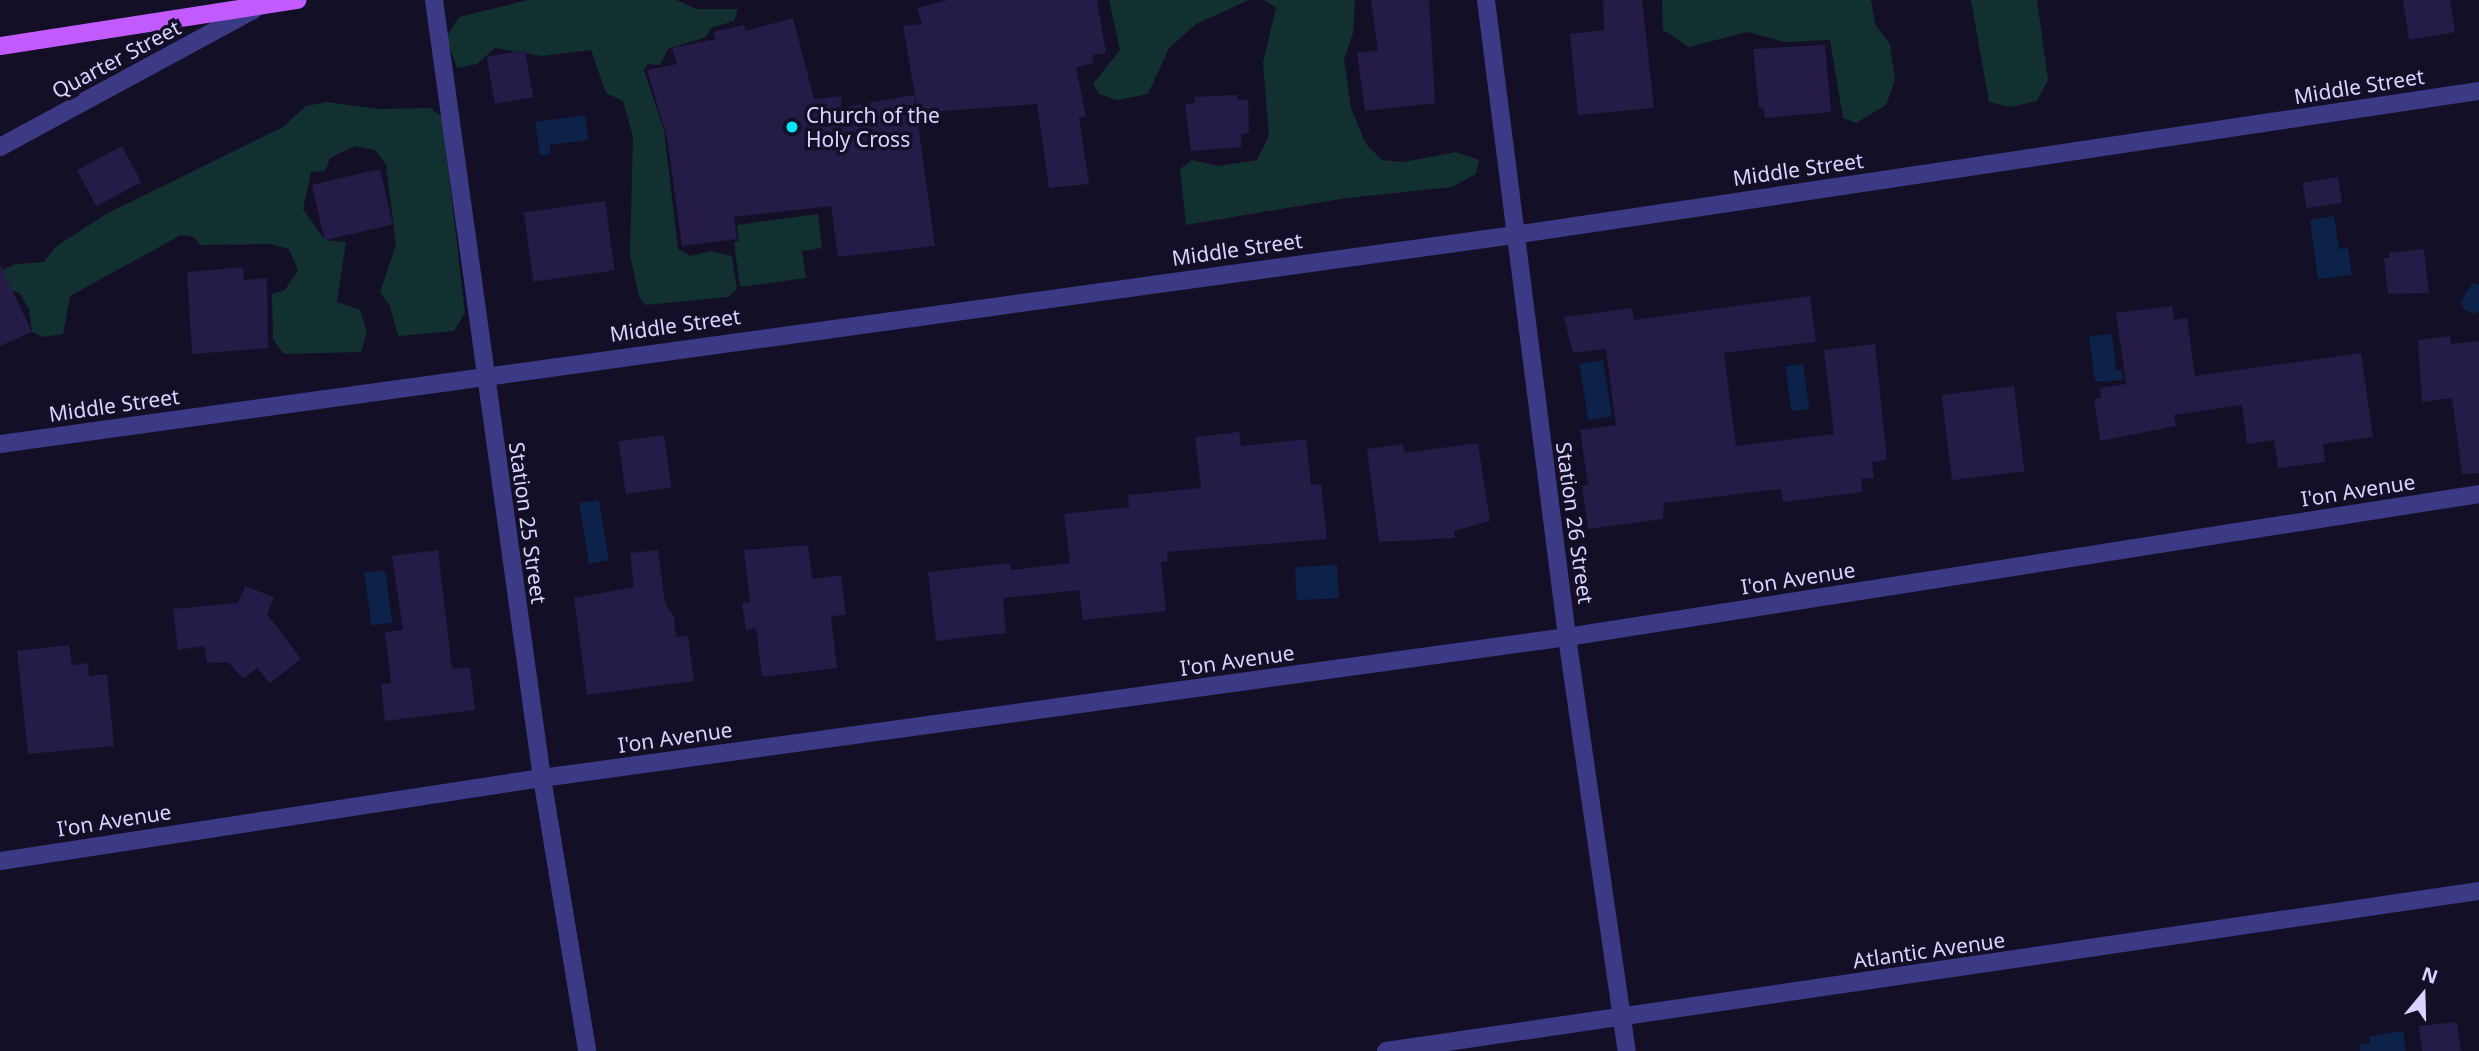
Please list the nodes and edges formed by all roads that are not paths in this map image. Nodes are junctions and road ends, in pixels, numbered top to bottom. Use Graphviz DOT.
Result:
graph roads {
  1 [pos="297,0"];
  2 [pos="434,0"];
  3 [pos="1486,0"];
  4 [pos="253,10"];
  5 [pos="0,46"];
  6 [pos="2479,91"];
  7 [pos="0,147"];
  8 [pos="1514,235"];
  9 [pos="484,374"];
  10 [pos="0,444"];
  11 [pos="2479,494"];
  12 [pos="1567,637"];
  13 [pos="542,778"];
  14 [pos="0,860"];
  15 [pos="2479,891"];
  16 [pos="1622,1018"];
  17 [pos="587,1051"];
  18 [pos="1385,1051"];
  19 [pos="1627,1051"];
  1 -- 4 [label="main road"];
  2 -- 9 [label="street, Station 25 Street"];
  3 -- 8 [label="street, Station 26 Street"];
  4 -- 5 [label="main road"];
  4 -- 7 [label="street, Quarter Street"];
  6 -- 8 [label="street, Middle Street"];
  8 -- 9 [label="street, Middle Street"];
  8 -- 12 [label="street, Station 26 Street"];
  9 -- 10 [label="street, Middle Street"];
  9 -- 13 [label="street, Station 25 Street"];
  11 -- 12 [label="street, I'on Avenue"];
  12 -- 13 [label="street, I'on Avenue"];
  12 -- 16 [label="street, Station 26 Street"];
  13 -- 14 [label="street, I'on Avenue"];
  13 -- 17 [label="street, Station 25 Street"];
  15 -- 16 [label="street, Atlantic Avenue"];
  16 -- 18 [label="street, Atlantic Avenue"];
  16 -- 19 [label="street, Station 26 Street"];
}
